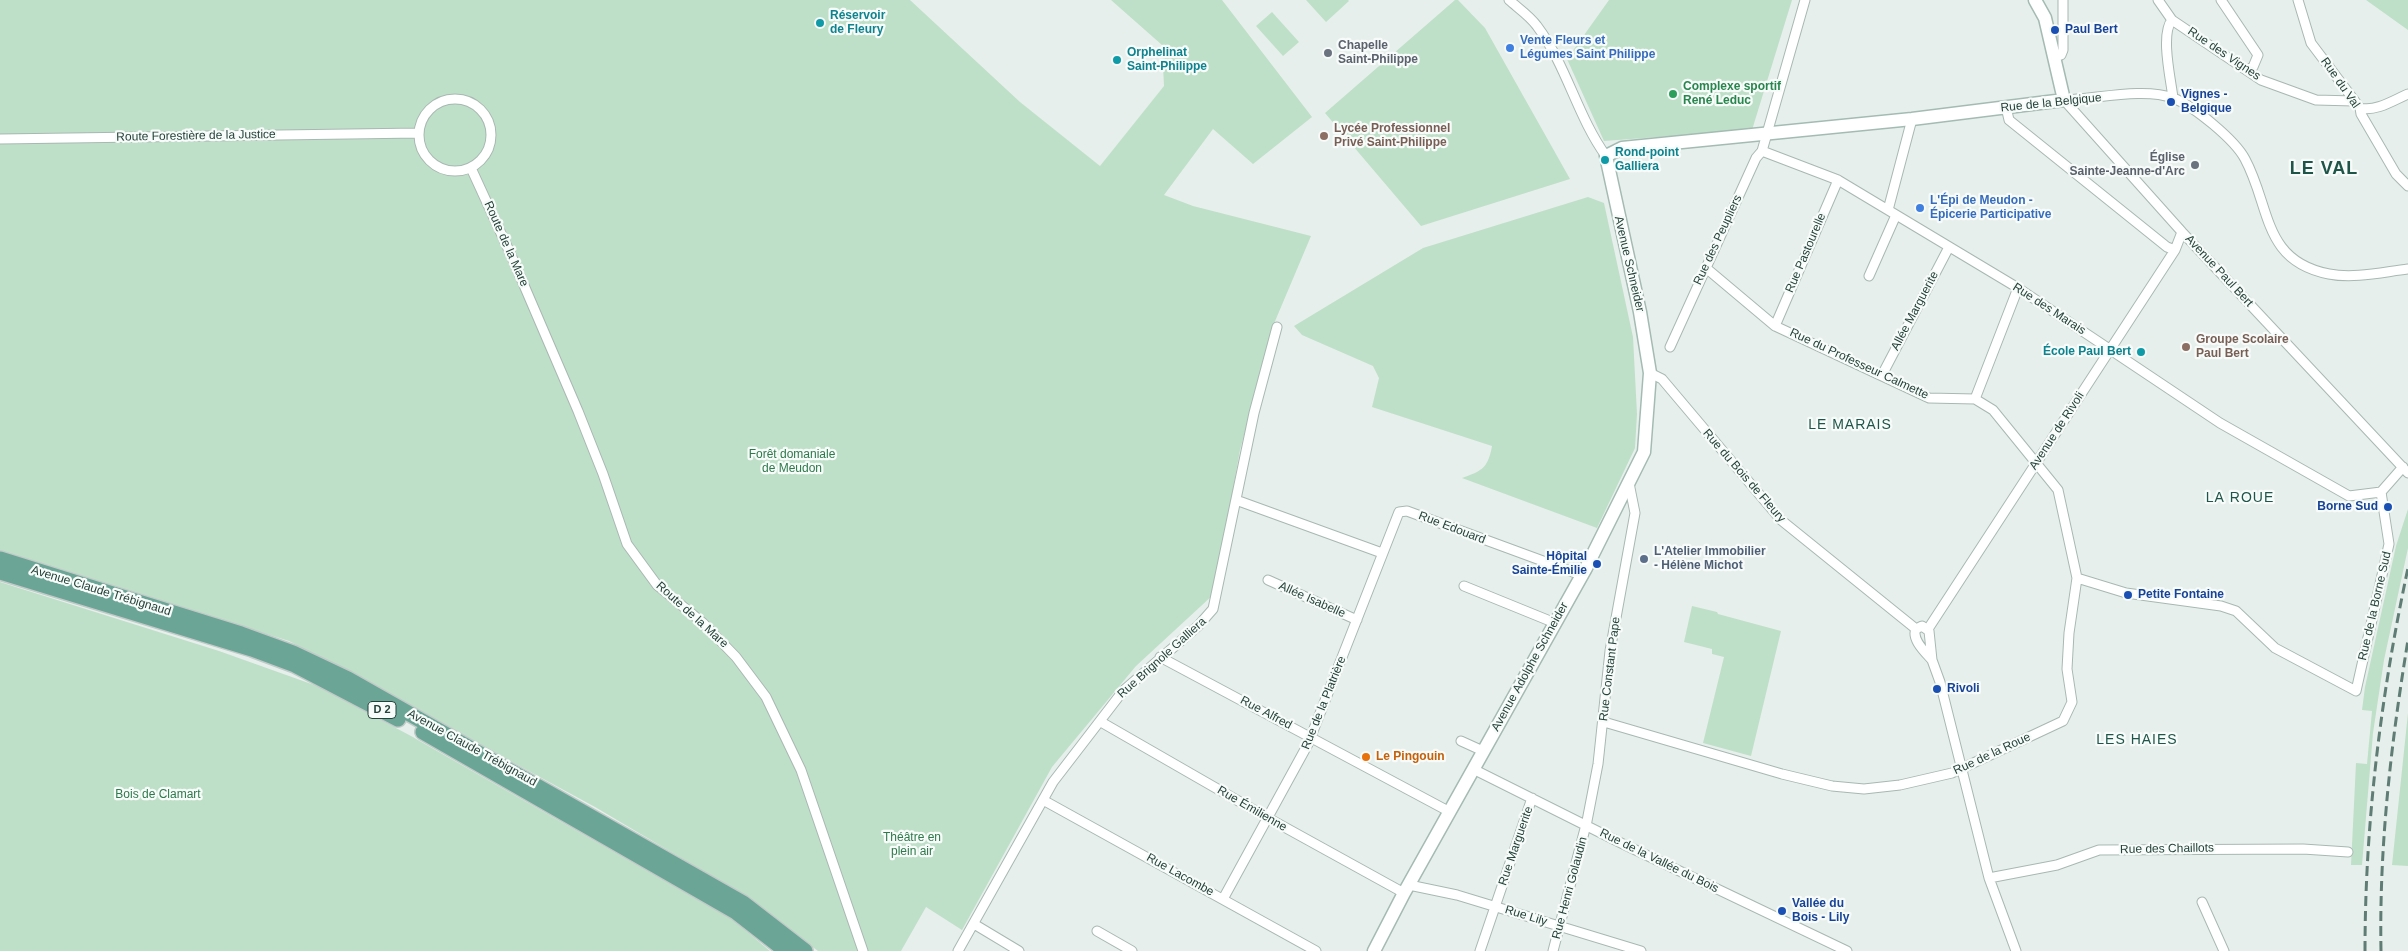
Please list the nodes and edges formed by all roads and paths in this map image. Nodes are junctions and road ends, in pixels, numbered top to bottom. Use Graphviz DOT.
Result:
graph roads {
  1 [pos="1509,0"];
  2 [pos="1805,0"];
  3 [pos="2034,0"];
  4 [pos="2063,0"];
  5 [pos="2158,0"];
  6 [pos="2221,0"];
  7 [pos="2298,0"];
  8 [pos="2172,20"];
  9 [pos="2054,57"];
  10 [pos="2247,70"];
  11 [pos="2408,94"];
  12 [pos="2173,98"];
  13 [pos="2064,100"];
  14 [pos="2357,104"];
  15 [pos="2006,107"];
  16 [pos="1912,119"];
  17 [pos="418,133"];
  18 [pos="1766,134"];
  19 [pos="0,139"];
  20 [pos="1762,150"];
  21 [pos="1606,156"];
  22 [pos="471,168"];
  23 [pos="1838,180"];
  24 [pos="2408,186"];
  25 [pos="1888,210"];
  26 [pos="1896,215"];
  27 [pos="2182,232"];
  28 [pos="1949,247"];
  29 [pos="2174,250"];
  30 [pos="1706,268"];
  31 [pos="2408,269"];
  32 [pos="1869,276"];
  33 [pos="2018,288"];
  34 [pos="1775,326"];
  35 [pos="1277,327"];
  36 [pos="1670,347"];
  37 [pos="2110,350"];
  38 [pos="1650,373"];
  39 [pos="1882,375"];
  40 [pos="1976,399"];
  41 [pos="2036,464"];
  42 [pos="2405,470"];
  43 [pos="1629,483"];
  44 [pos="2381,492"];
  45 [pos="1236,500"];
  46 [pos="1382,553"];
  47 [pos="0,560"];
  48 [pos="0,572"];
  49 [pos="1581,575"];
  50 [pos="2077,578"];
  51 [pos="1268,580"];
  52 [pos="1464,586"];
  53 [pos="1357,620"];
  54 [pos="1554,623"];
  55 [pos="1916,629"];
  56 [pos="1928,634"];
  57 [pos="1920,642"];
  58 [pos="1160,657"];
  59 [pos="1932,660"];
  60 [pos="1101,722"];
  61 [pos="1604,722"];
  62 [pos="1311,738"];
  63 [pos="1461,740"];
  64 [pos="1483,751"];
  65 [pos="1473,769"];
  66 [pos="1961,770"];
  67 [pos="1532,798"];
  68 [pos="1043,800"];
  69 [pos="1450,812"];
  70 [pos="1268,818"];
  71 [pos="1586,826"];
  72 [pos="2348,852"];
  73 [pos="1989,878"];
  74 [pos="1407,889"];
  75 [pos="1223,899"];
  76 [pos="2202,902"];
  77 [pos="1495,907"];
  78 [pos="974,924"];
  79 [pos="1560,926"];
  80 [pos="1097,931"];
  81 [pos="1828,947"];
  82 [pos="786,951"];
  83 [pos="805,951"];
  84 [pos="863,951"];
  85 [pos="958,951"];
  86 [pos="1018,951"];
  87 [pos="1132,951"];
  88 [pos="1316,951"];
  89 [pos="1374,951"];
  90 [pos="1480,951"];
  91 [pos="1554,951"];
  92 [pos="1641,951"];
  93 [pos="1847,951"];
  94 [pos="2016,951"];
  95 [pos="2224,951"];
  1 -- 21 [label="street"];
  2 -- 18 [label="street, Rue des Peupliers"];
  3 -- 9 [label="street, Avenue Paul Bert"];
  4 -- 9 [label="street"];
  5 -- 8 [label="street"];
  6 -- 10 [label="street"];
  7 -- 14 [label="street, Rue du Val"];
  8 -- 10 [label="street, Rue des Vignes"];
  8 -- 12 [label="street, Rue des Vignes"];
  9 -- 13 [label="street, Avenue Paul Bert"];
  10 -- 14 [label="street, Rue des Vignes"];
  11 -- 14 [label="street, Rue des Vignes"];
  12 -- 13 [label="street, Rue de la Belgique"];
  12 -- 31 [label="street, Rue de la Belgique"];
  13 -- 15 [label="street, Rue de la Belgique"];
  13 -- 27 [label="street, Avenue Paul Bert"];
  14 -- 24 [label="street, Rue du Val"];
  15 -- 16 [label="street, Rue de la Belgique"];
  15 -- 29 [label="street"];
  16 -- 18 [label="street, Rue de la Belgique"];
  16 -- 25 [label="street"];
  17 -- 19 [label="street, Route Forestière de la Justice"];
  17 -- 22 [label="street"];
  17 -- 22 [label="street"];
  18 -- 20 [label="street, Rue des Peupliers"];
  18 -- 21 [label="street, Rue de la Belgique"];
  20 -- 23 [label="street, Rue des Marais"];
  20 -- 30 [label="street, Rue des Peupliers"];
  21 -- 38 [label="street, Avenue Schneider"];
  22 -- 84 [label="street, Route de la Mare"];
  23 -- 25 [label="street, Rue des Marais"];
  23 -- 34 [label="street, Rue Pastourelle"];
  25 -- 26 [label="street, Rue des Marais"];
  26 -- 28 [label="street, Rue des Marais"];
  26 -- 32 [label="street"];
  27 -- 29 [label="street, Avenue de Rivoli"];
  27 -- 42 [label="street, Avenue Paul Bert"];
  28 -- 33 [label="street, Rue des Marais"];
  28 -- 39 [label="street, Allée Marguerite"];
  29 -- 37 [label="street, Avenue de Rivoli"];
  30 -- 34 [label="street, Rue du Professeur Calmette"];
  30 -- 36 [label="street, Rue des Peupliers"];
  33 -- 37 [label="street, Rue des Marais"];
  33 -- 40 [label="street"];
  34 -- 39 [label="street, Rue du Professeur Calmette"];
  35 -- 45 [label="street, Rue Brignole Galliera"];
  37 -- 41 [label="street, Avenue de Rivoli"];
  37 -- 44 [label="street, Rue des Marais"];
  38 -- 43 [label="street, Avenue Adolphe Schneider"];
  38 -- 55 [label="street, Rue du Bois de Fleury"];
  39 -- 40 [label="street, Rue du Professeur Calmette"];
  40 -- 41 [label="street"];
  41 -- 50 [label="street"];
  41 -- 56 [label="street, Avenue de Rivoli"];
  42 -- 44 [label="street"];
  43 -- 49 [label="street, Avenue Adolphe Schneider"];
  43 -- 61 [label="street, Rue Constant Pape"];
  44 -- 50 [label="street, Rue de la Borne Sud"];
  45 -- 46 [label="street"];
  45 -- 58 [label="street, Rue Brignole Galliera"];
  46 -- 49 [label="street, Rue Edouard"];
  46 -- 53 [label="street, Rue de la Platrière"];
  47 -- 83 [label="main road, Avenue Claude Trébignaud / D 2"];
  48 -- 82 [label="main road, Avenue Claude Trébignaud / D 2"];
  49 -- 54 [label="street, Avenue Adolphe Schneider"];
  50 -- 66 [label="street, Rue de la Roue"];
  51 -- 53 [label="street, Allée Isabelle"];
  52 -- 54 [label="street"];
  53 -- 62 [label="street, Rue de la Platrière"];
  54 -- 64 [label="street, Avenue Adolphe Schneider"];
  55 -- 56 [label="street"];
  55 -- 57 [label="street"];
  56 -- 57 [label="street"];
  56 -- 59 [label="street"];
  57 -- 59 [label="street"];
  58 -- 60 [label="street, Rue Brignole Galliera"];
  58 -- 62 [label="street, Rue Alfred"];
  59 -- 66 [label="street"];
  60 -- 68 [label="street, Rue Brignole Galliera"];
  60 -- 70 [label="street, Rue Émilienne"];
  61 -- 66 [label="street, Rue de la Roue"];
  61 -- 71 [label="street, Rue Constant Pape"];
  62 -- 69 [label="street, Rue Alfred"];
  62 -- 70 [label="street, Rue de la Platrière"];
  63 -- 64 [label="street"];
  64 -- 65 [label="street, Avenue Adolphe Schneider"];
  65 -- 67 [label="street, Rue de la Vallée du Bois"];
  65 -- 69 [label="street, Avenue Adolphe Schneider"];
  66 -- 73 [label="street"];
  67 -- 71 [label="street, Rue de la Vallée du Bois"];
  67 -- 77 [label="street, Rue Marguerite"];
  68 -- 75 [label="street, Rue Lacombe"];
  68 -- 78 [label="street, Rue Brignole Galliera"];
  69 -- 74 [label="street, Avenue Adolphe Schneider"];
  70 -- 74 [label="street, Rue Émilienne"];
  70 -- 75 [label="street, Rue de la Platrière"];
  71 -- 79 [label="street, Rue Henri Golaudin"];
  71 -- 81 [label="street, Rue de la Vallée du Bois"];
  72 -- 73 [label="street, Rue des Chaillots"];
  73 -- 94 [label="street"];
  74 -- 77 [label="street, Rue Lily"];
  74 -- 89 [label="street, Avenue Adolphe Schneider"];
  75 -- 88 [label="street, Rue Lacombe"];
  76 -- 95 [label="street"];
  77 -- 79 [label="street, Rue Lily"];
  77 -- 90 [label="street, Rue Marguerite"];
  78 -- 85 [label="street, Rue Brignole Galliera"];
  78 -- 86 [label="street"];
  79 -- 91 [label="street, Rue Henri Golaudin"];
  79 -- 92 [label="street, Rue Lily"];
  80 -- 87 [label="street"];
  81 -- 93 [label="street, Rue de la Vallée du Bois"];
}
